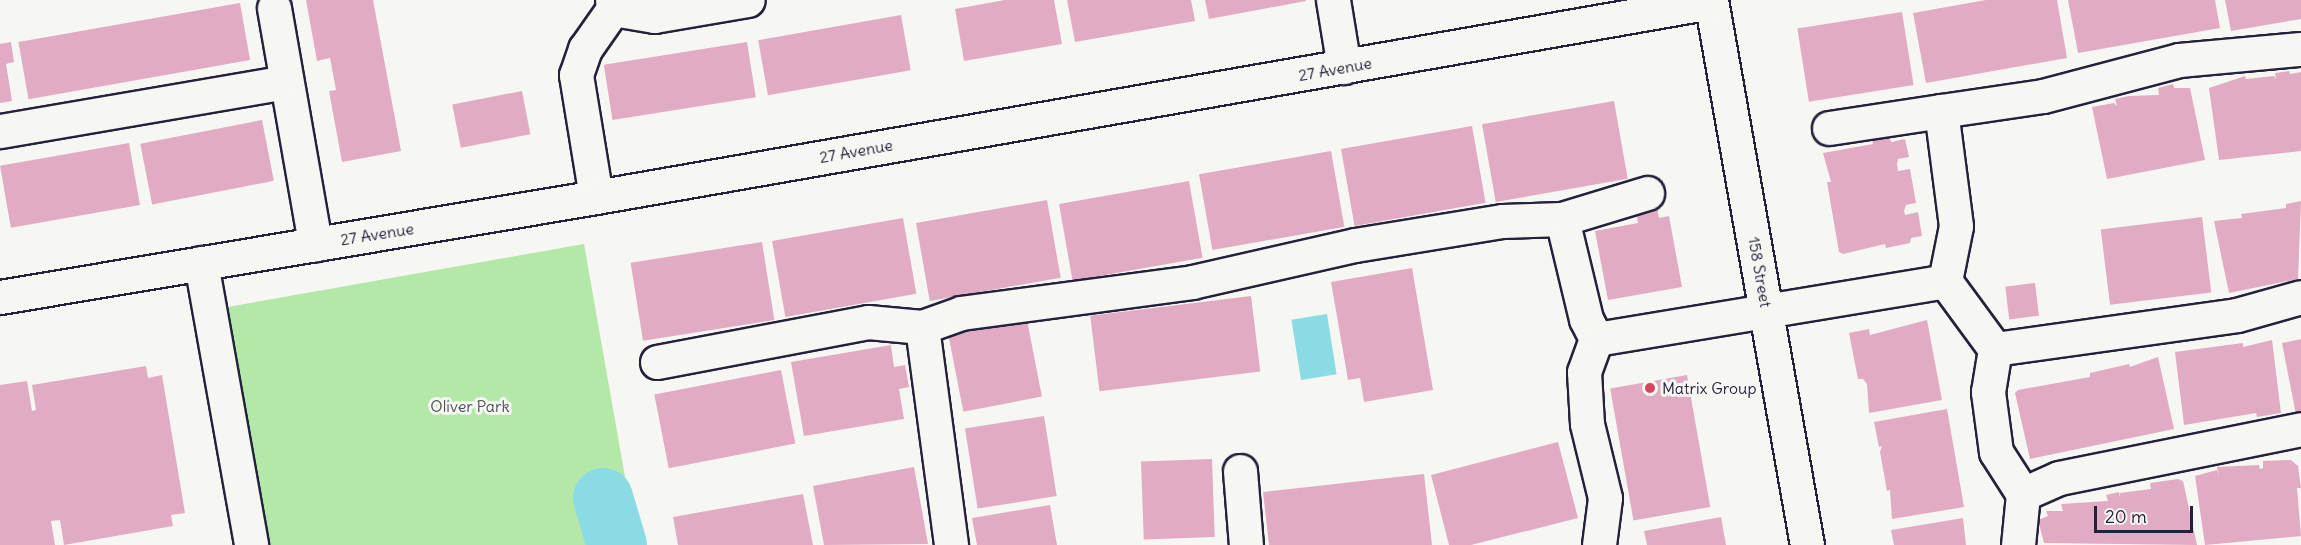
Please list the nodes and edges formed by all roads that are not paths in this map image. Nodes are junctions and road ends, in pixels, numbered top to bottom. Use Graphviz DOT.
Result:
graph roads {
  1 [pos="748,0"];
  2 [pos="1333,0"];
  3 [pos="1711,1"];
  4 [pos="612,4"];
  5 [pos="274,8"];
  6 [pos="2301,49"];
  7 [pos="1344,67"];
  8 [pos="285,82"];
  9 [pos="1941,111"];
  10 [pos="1829,128"];
  11 [pos="0,131"];
  12 [pos="1647,194"];
  13 [pos="596,197"];
  14 [pos="1562,219"];
  15 [pos="315,244"];
  16 [pos="201,263"];
  17 [pos="1945,281"];
  18 [pos="0,297"];
  19 [pos="2301,297"];
  20 [pos="1767,312"];
  21 [pos="922,327"];
  22 [pos="1596,339"];
  23 [pos="1995,349"];
  24 [pos="657,362"];
  25 [pos="2301,429"];
  26 [pos="1240,471"];
  27 [pos="2023,494"];
  28 [pos="1596,544"];
  29 [pos="251,545"];
  30 [pos="951,545"];
  31 [pos="1246,545"];
  32 [pos="1808,545"];
  33 [pos="2018,545"];
  1 -- 4 [label="street"];
  2 -- 7 [label="street"];
  3 -- 7 [label="street, 27 Avenue"];
  3 -- 20 [label="street, 158 Street"];
  4 -- 13 [label="street"];
  5 -- 8 [label="street"];
  6 -- 9 [label="street"];
  7 -- 13 [label="street, 27 Avenue"];
  8 -- 11 [label="street"];
  8 -- 15 [label="street"];
  9 -- 10 [label="street"];
  9 -- 17 [label="street"];
  12 -- 14 [label="street"];
  13 -- 15 [label="street, 27 Avenue"];
  14 -- 21 [label="street"];
  14 -- 22 [label="street"];
  15 -- 16 [label="street, 27 Avenue"];
  16 -- 18 [label="street, 27 Avenue"];
  16 -- 29 [label="street"];
  17 -- 20 [label="street"];
  17 -- 23 [label="street"];
  19 -- 23 [label="street"];
  20 -- 22 [label="street"];
  20 -- 32 [label="street, 158 Street"];
  21 -- 24 [label="street"];
  21 -- 30 [label="street"];
  22 -- 28 [label="street"];
  23 -- 27 [label="street"];
  25 -- 27 [label="street"];
  26 -- 31 [label="street"];
  27 -- 33 [label="street"];
}
